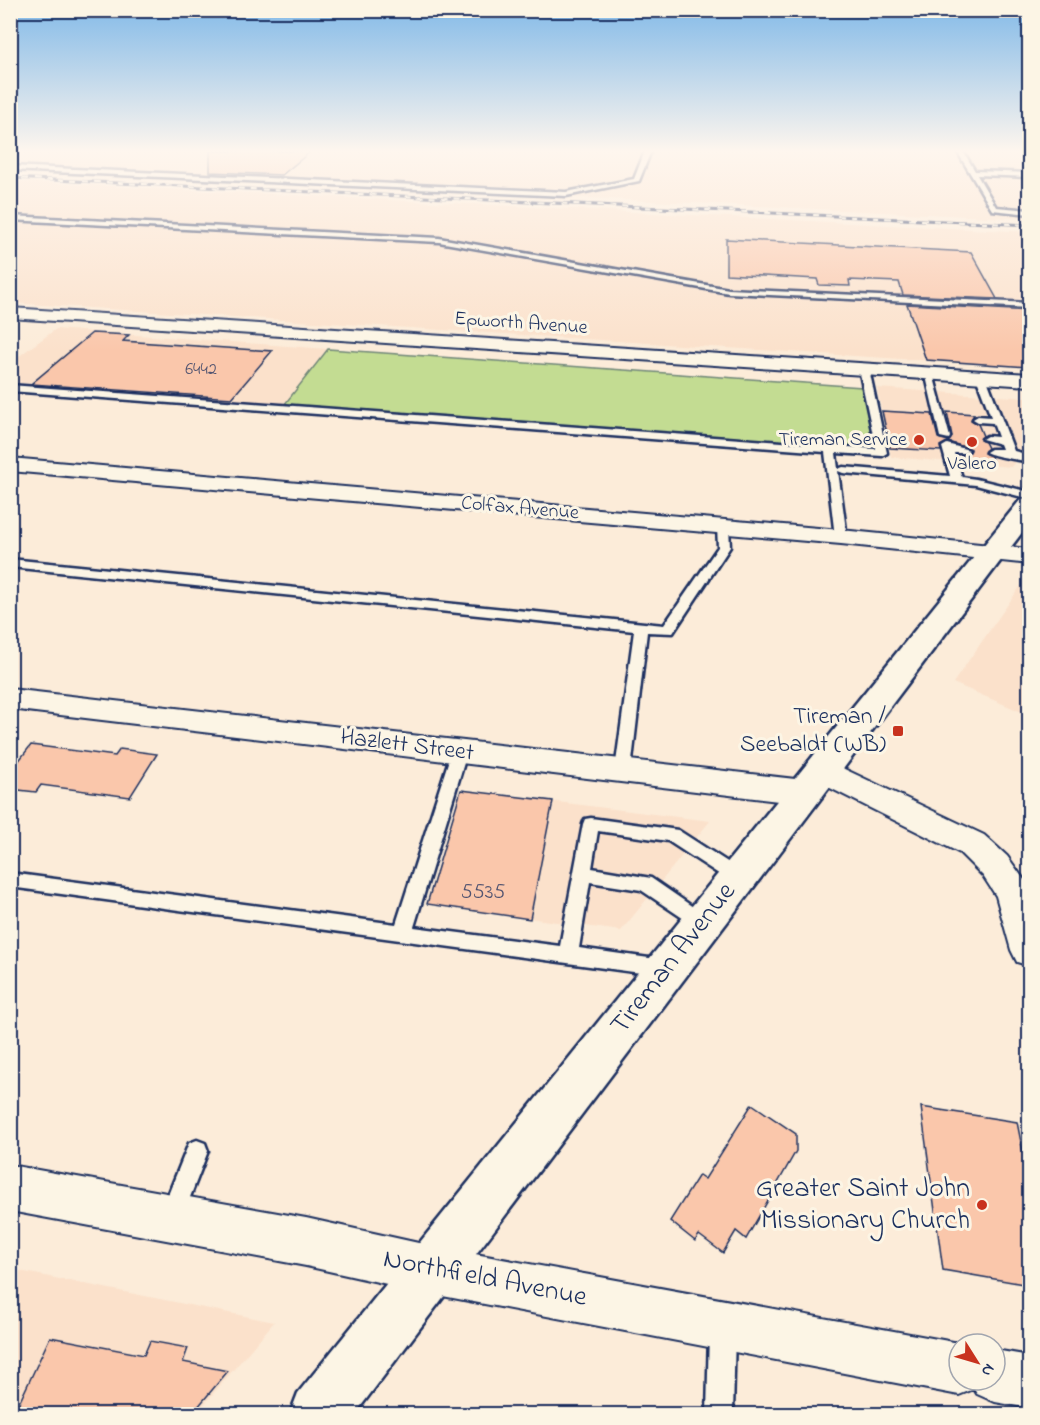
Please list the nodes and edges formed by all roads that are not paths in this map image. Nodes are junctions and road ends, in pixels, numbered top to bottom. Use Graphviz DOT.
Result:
graph roads {
  1 [pos="10,218"];
  2 [pos="1029,306"];
  3 [pos="10,313"];
  4 [pos="864,369"];
  5 [pos="927,374"];
  6 [pos="981,377"];
  7 [pos="1029,380"];
  8 [pos="10,388"];
  9 [pos="940,420"];
  10 [pos="954,421"];
  11 [pos="981,423"];
  12 [pos="999,425"];
  13 [pos="959,437"];
  14 [pos="987,439"];
  15 [pos="1005,441"];
  16 [pos="946,442"];
  17 [pos="830,450"];
  18 [pos="964,450"];
  19 [pos="991,452"];
  20 [pos="1009,453"];
  21 [pos="1029,459"];
  22 [pos="10,464"];
  23 [pos="843,470"];
  24 [pos="957,480"];
  25 [pos="1029,496"];
  26 [pos="1029,504"];
  27 [pos="723,527"];
  28 [pos="841,537"];
  29 [pos="1010,555"];
  30 [pos="10,563"];
  31 [pos="641,628"];
  32 [pos="10,699"];
  33 [pos="459,753"];
  34 [pos="623,770"];
  35 [pos="812,781"];
  36 [pos="582,874"];
  37 [pos="737,877"];
  38 [pos="10,880"];
  39 [pos="702,922"];
  40 [pos="404,933"];
  41 [pos="1029,950"];
  42 [pos="568,955"];
  43 [pos="666,969"];
  44 [pos="196,1151"];
  45 [pos="10,1188"];
  46 [pos="171,1218"];
  47 [pos="432,1270"];
  48 [pos="722,1324"];
  49 [pos="947,1367"];
  50 [pos="1007,1378"];
  51 [pos="1029,1382"];
  52 [pos="319,1414"];
  53 [pos="720,1414"];
  1 -- 2 [label="lane"];
  3 -- 4 [label="street, Epworth Avenue"];
  4 -- 5 [label="street, Epworth Avenue"];
  4 -- 17 [label="lane"];
  5 -- 6 [label="street, Epworth Avenue"];
  5 -- 9 [label="lane"];
  6 -- 7 [label="street, Epworth Avenue"];
  6 -- 12 [label="lane"];
  8 -- 17 [label="lane"];
  9 -- 10 [label="lane"];
  9 -- 16 [label="lane"];
  11 -- 12 [label="lane"];
  12 -- 15 [label="lane"];
  13 -- 16 [label="lane"];
  14 -- 15 [label="lane"];
  15 -- 20 [label="lane"];
  16 -- 18 [label="lane"];
  16 -- 24 [label="lane"];
  17 -- 28 [label="lane"];
  19 -- 20 [label="lane"];
  20 -- 21 [label="lane"];
  22 -- 27 [label="street, Colfax Avenue"];
  23 -- 24 [label="lane"];
  24 -- 25 [label="lane"];
  26 -- 29 [label="street, Tireman Avenue"];
  27 -- 28 [label="street, Colfax Avenue"];
  27 -- 31 [label="lane"];
  28 -- 29 [label="street, Colfax Avenue"];
  29 -- 35 [label="street, Tireman Avenue"];
  30 -- 31 [label="lane"];
  31 -- 34 [label="lane"];
  32 -- 33 [label="street, Hazlett Street"];
  33 -- 34 [label="street, Hazlett Street"];
  33 -- 40 [label="lane"];
  34 -- 35 [label="street, Hazlett Street"];
  35 -- 37 [label="street, Tireman Avenue"];
  35 -- 41 [label="street, Hazlett Street"];
  36 -- 37 [label="lane"];
  36 -- 39 [label="lane"];
  36 -- 42 [label="lane"];
  37 -- 39 [label="street, Tireman Avenue"];
  38 -- 40 [label="lane"];
  39 -- 43 [label="street, Tireman Avenue"];
  40 -- 42 [label="lane"];
  42 -- 43 [label="lane"];
  43 -- 47 [label="street, Tireman Avenue"];
  44 -- 46 [label="lane"];
  45 -- 46 [label="street, Northfield Avenue"];
  46 -- 47 [label="street, Northfield Avenue"];
  47 -- 48 [label="street, Northfield Avenue"];
  47 -- 52 [label="street, Tireman Avenue"];
  48 -- 49 [label="street, Northfield Avenue"];
  48 -- 53 [label="lane"];
  50 -- 51 [label="street"];
}
